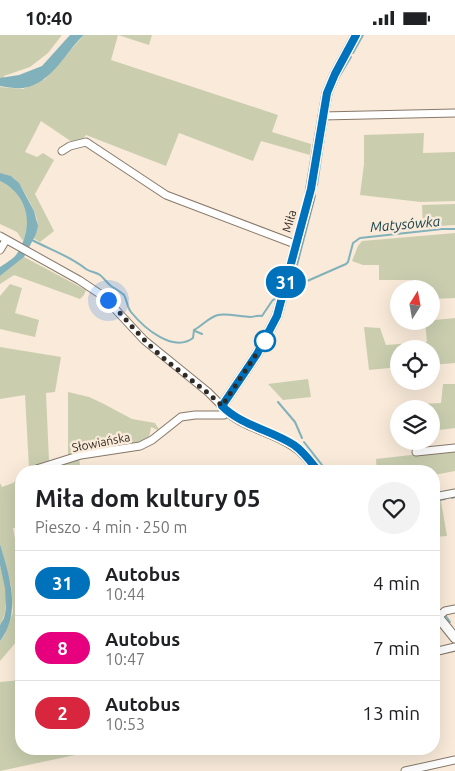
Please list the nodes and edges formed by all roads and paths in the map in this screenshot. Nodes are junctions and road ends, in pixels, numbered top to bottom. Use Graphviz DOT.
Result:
graph roads {
  1 [pos="356,35"];
  2 [pos="455,113"];
  3 [pos="322,116"];
  4 [pos="62,151"];
  5 [pos="6,239"];
  6 [pos="296,244"];
  7 [pos="0,250"];
  8 [pos="224,409"];
  9 [pos="455,447"];
  10 [pos="416,451"];
  11 [pos="49,465"];
  12 [pos="313,465"];
  13 [pos="455,493"];
  14 [pos="440,496"];
  15 [pos="455,609"];
  16 [pos="440,613"];
  17 [pos="440,619"];
  18 [pos="455,637"];
  19 [pos="455,647"];
  20 [pos="440,651"];
  21 [pos="455,760"];
  22 [pos="405,771"];
  1 -- 3 [label="street, Miła"];
  2 -- 3 [label="street"];
  3 -- 6 [label="street, Miła"];
  4 -- 6 [label="street"];
  5 -- 7 [label="street"];
  5 -- 8 [label="street"];
  6 -- 8 [label="street, Miła"];
  8 -- 11 [label="street, Słowiańska"];
  8 -- 12 [label="street"];
  9 -- 10 [label="street"];
  13 -- 14 [label="street"];
  15 -- 16 [label="street"];
  17 -- 18 [label="street"];
  19 -- 20 [label="street"];
  21 -- 22 [label="street"];
}
